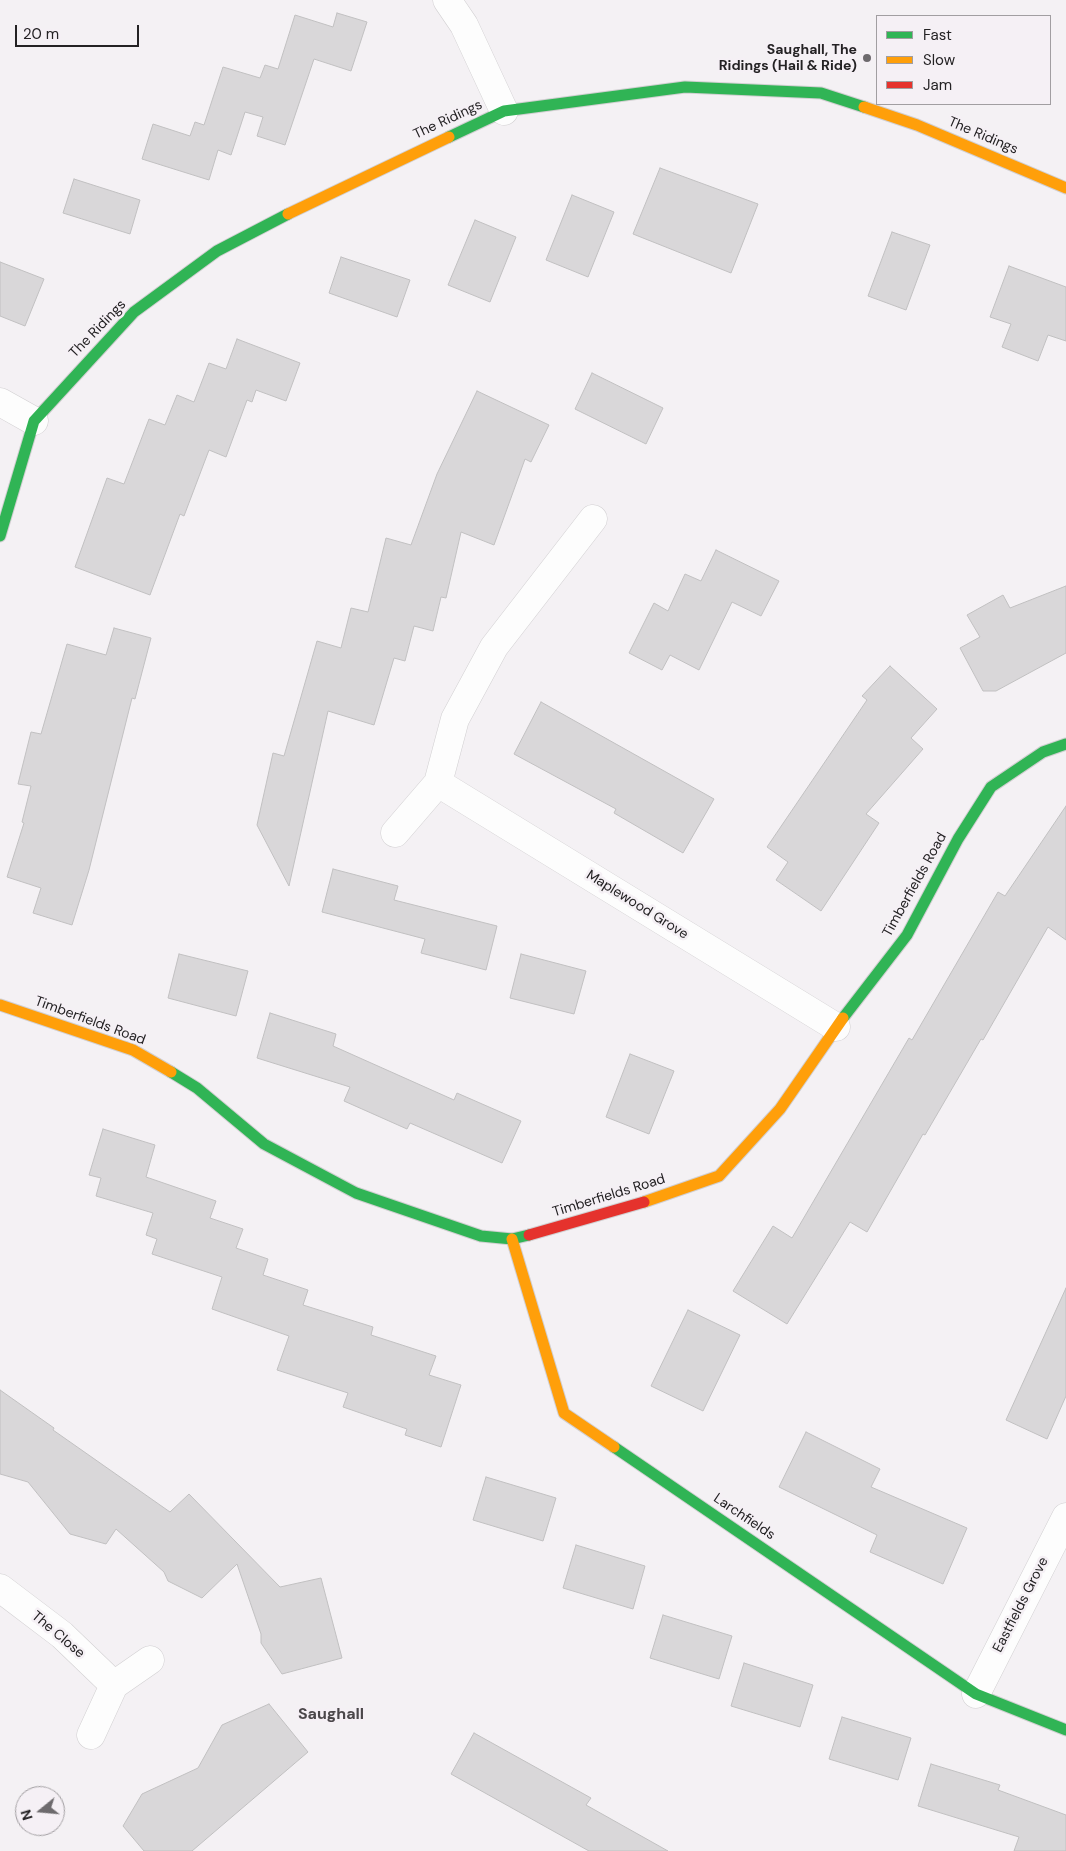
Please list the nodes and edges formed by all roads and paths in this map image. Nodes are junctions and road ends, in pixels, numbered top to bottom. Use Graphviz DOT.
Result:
graph roads {
  1 [pos="447,0"];
  2 [pos="504,111"];
  3 [pos="1066,188"];
  4 [pos="0,402"];
  5 [pos="34,421"];
  6 [pos="593,519"];
  7 [pos="0,536"];
  8 [pos="1066,744"];
  9 [pos="438,783"];
  10 [pos="395,833"];
  11 [pos="0,1005"];
  12 [pos="836,1027"];
  13 [pos="512,1239"];
  14 [pos="1066,1517"];
  15 [pos="0,1588"];
  16 [pos="150,1660"];
  17 [pos="114,1685"];
  18 [pos="976,1694"];
  19 [pos="1066,1730"];
  20 [pos="91,1734"];
  1 -- 2 [label="street"];
  2 -- 3 [label="street, The Ridings"];
  2 -- 5 [label="street, The Ridings"];
  4 -- 5 [label="street"];
  5 -- 7 [label="street, The Ridings"];
  6 -- 9 [label="street"];
  8 -- 12 [label="street, Timberfields Road"];
  9 -- 10 [label="street"];
  9 -- 12 [label="street, Maplewood Grove"];
  11 -- 13 [label="street, Timberfields Road"];
  12 -- 13 [label="street, Timberfields Road"];
  13 -- 18 [label="street, Larchfields"];
  14 -- 18 [label="street, Eastfields Grove"];
  15 -- 17 [label="street, The Close"];
  16 -- 17 [label="street"];
  17 -- 20 [label="street"];
  18 -- 19 [label="street, Larchfields"];
}
